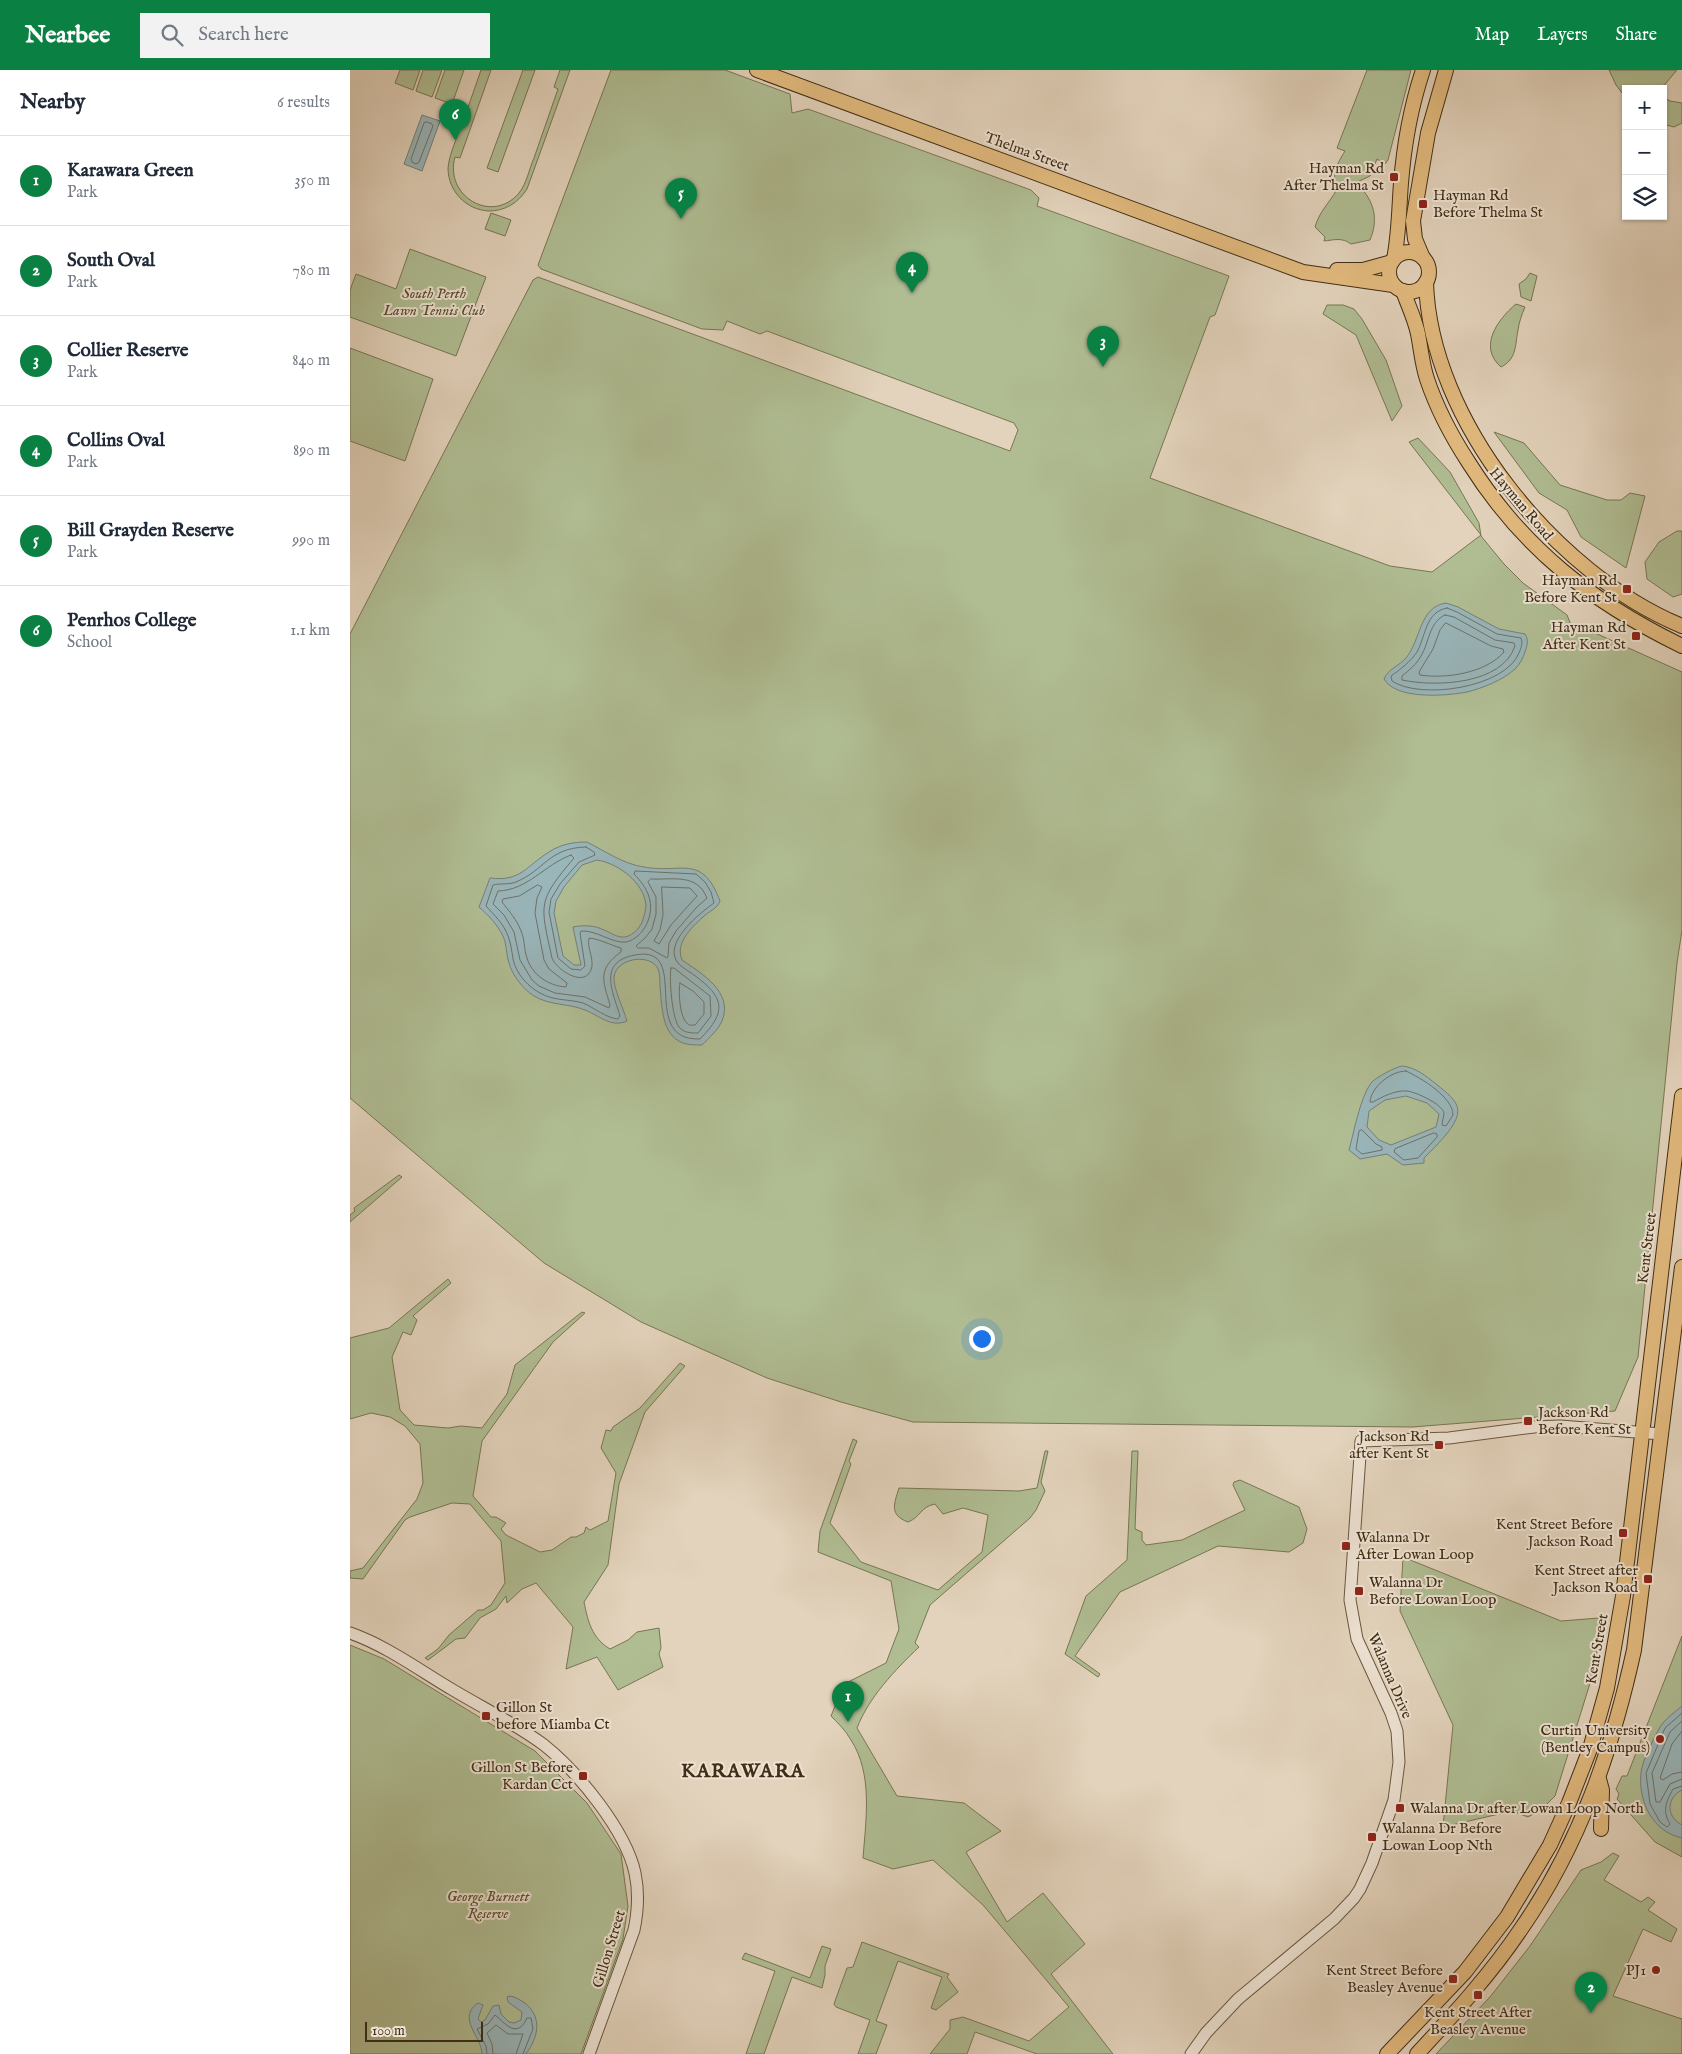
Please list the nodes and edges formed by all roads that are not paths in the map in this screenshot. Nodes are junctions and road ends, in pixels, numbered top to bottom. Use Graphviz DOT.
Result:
graph roads {
  1 [pos="757,70"];
  2 [pos="1423,70"];
  3 [pos="1446,70"];
  4 [pos="1423,258"];
  5 [pos="1393,260"];
  6 [pos="1287,264"];
  7 [pos="1426,282"];
  8 [pos="1398,288"];
  9 [pos="1682,626"];
  10 [pos="1682,646"];
  11 [pos="1682,1096"];
  12 [pos="1682,1267"];
  13 [pos="1642,1432"];
  14 [pos="1661,1434"];
  15 [pos="350,1633"];
  16 [pos="1599,1778"];
  17 [pos="1600,1829"];
  18 [pos="589,2054"];
  19 [pos="1191,2054"];
  20 [pos="1387,2054"];
  21 [pos="1417,2054"];
  1 -- 6 [label="main road, Thelma Street"];
  2 -- 5 [label="main road"];
  3 -- 4 [label="main road"];
  4 -- 5 [label="main road"];
  4 -- 7 [label="main road"];
  5 -- 6 [label="main road, Thelma Street"];
  5 -- 8 [label="main road"];
  6 -- 8 [label="main road, Thelma Street"];
  7 -- 8 [label="main road"];
  7 -- 9 [label="main road, Hayman Road"];
  8 -- 10 [label="main road, Hayman Road"];
  11 -- 13 [label="main road, Kent Street"];
  12 -- 14 [label="main road"];
  13 -- 14 [label="street"];
  13 -- 19 [label="street, Walanna Drive"];
  13 -- 20 [label="main road, Kent Street"];
  14 -- 16 [label="main road"];
  15 -- 18 [label="street, Gillon Street"];
  16 -- 17 [label="main road"];
  16 -- 21 [label="main road"];
}
